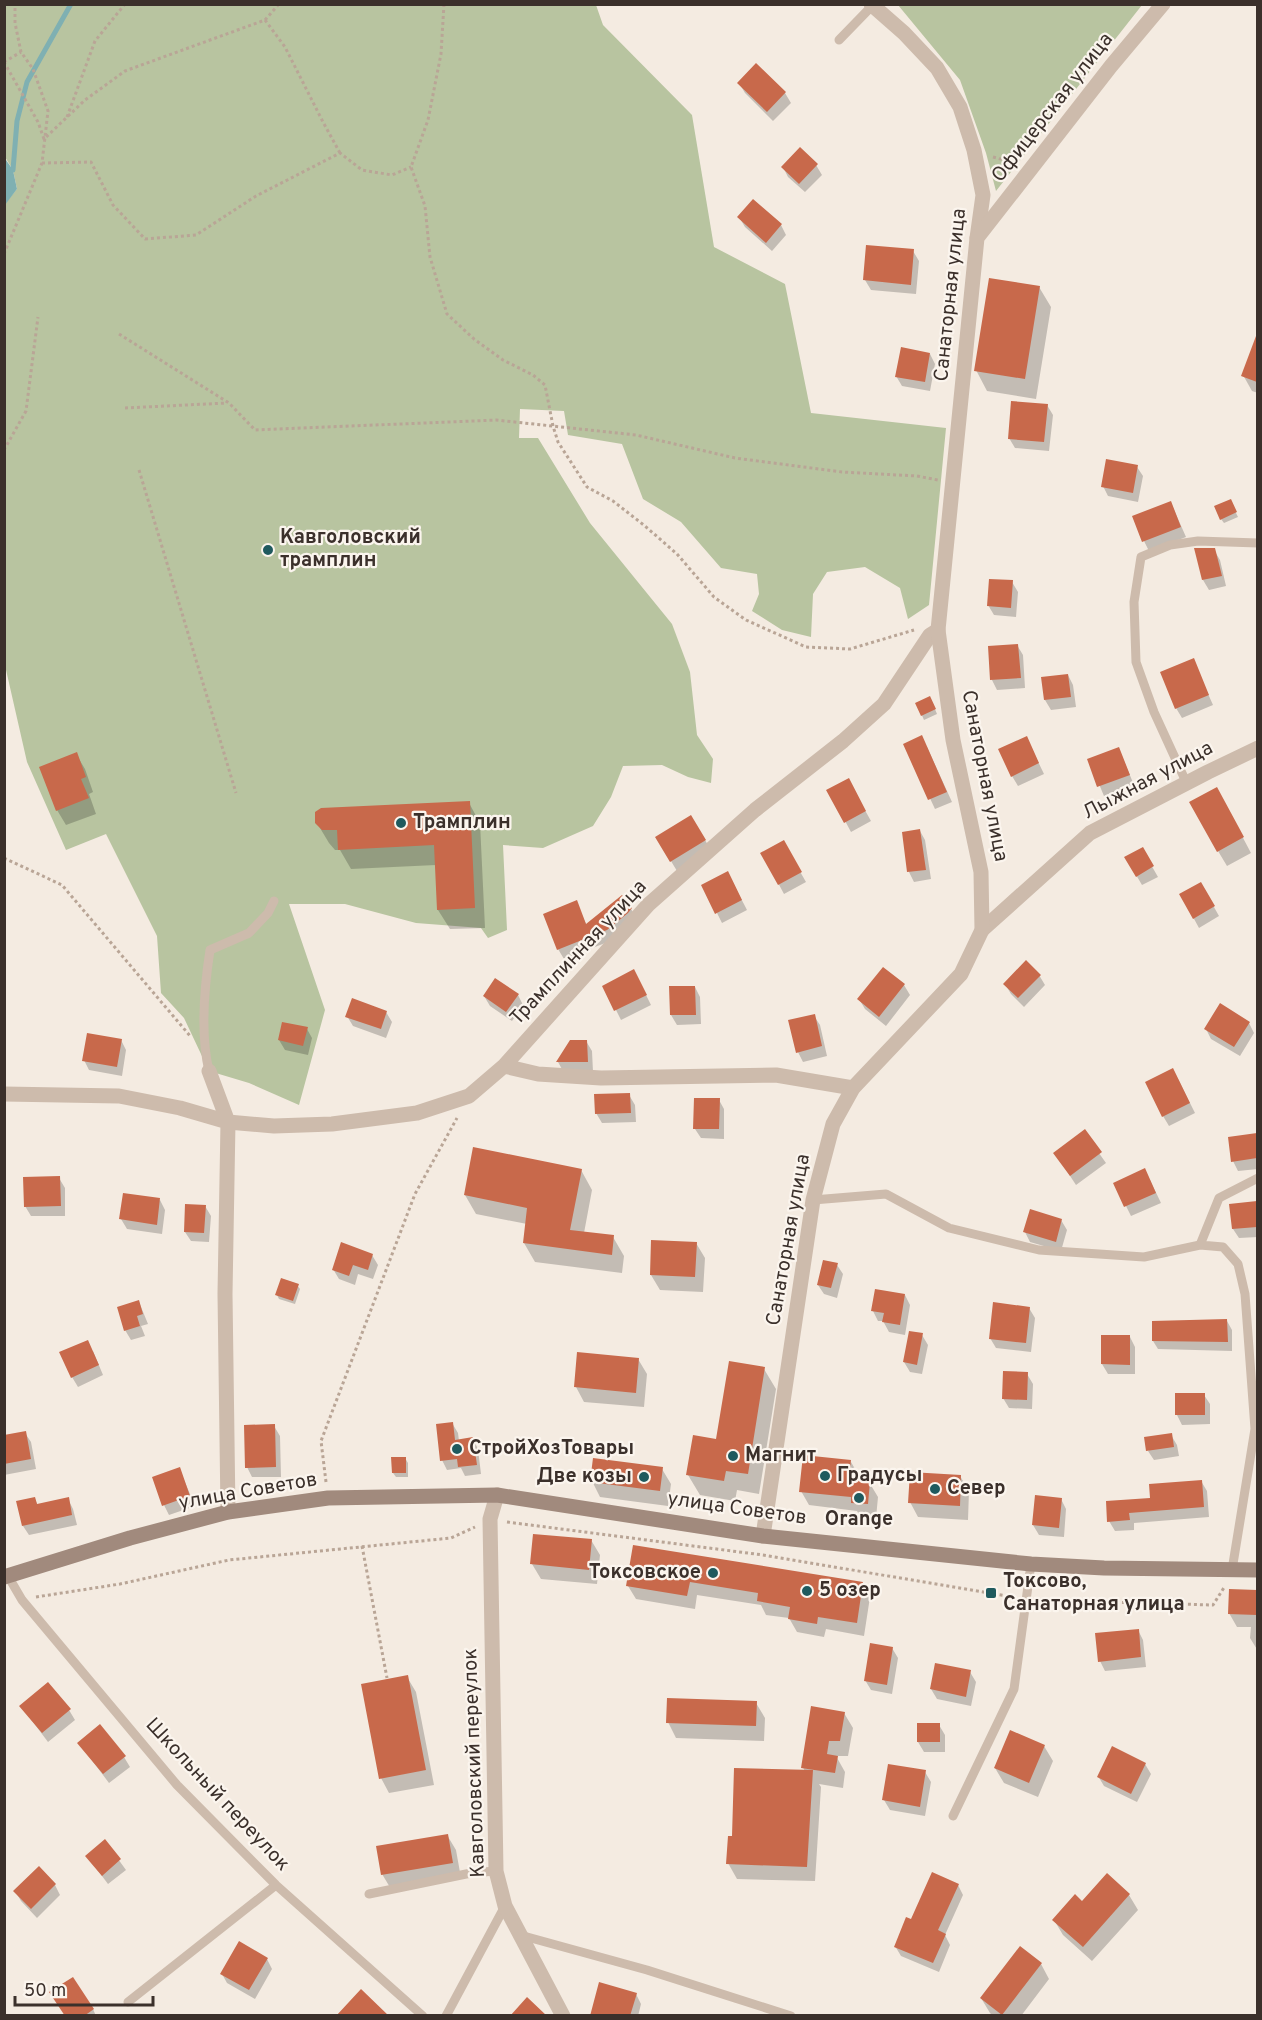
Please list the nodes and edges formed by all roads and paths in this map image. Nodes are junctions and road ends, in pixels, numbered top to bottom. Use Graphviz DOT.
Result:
graph roads {
  1 [pos="15,4"];
  2 [pos="125,4"];
  3 [pos="279,4"];
  4 [pos="444,4"];
  5 [pos="1163,4"];
  6 [pos="872,5"];
  7 [pos="265,20"];
  8 [pos="838,40"];
  9 [pos="21,52"];
  10 [pos="5,62"];
  11 [pos="66,118"];
  12 [pos="44,139"];
  13 [pos="974,150"];
  14 [pos="340,153"];
  15 [pos="42,163"];
  16 [pos="411,167"];
  17 [pos="1032,167"];
  18 [pos="977,238"];
  19 [pos="4,254"];
  20 [pos="38,318"];
  21 [pos="119,334"];
  22 [pos="229,403"];
  23 [pos="125,408"];
  24 [pos="553,426"];
  25 [pos="4,450"];
  26 [pos="140,470"];
  27 [pos="952,482"];
  28 [pos="1257,543"];
  29 [pos="934,632"];
  30 [pos="1257,748"];
  31 [pos="1187,784"];
  32 [pos="236,793"];
  33 [pos="4,858"];
  34 [pos="274,901"];
  35 [pos="982,930"];
  36 [pos="204,1052"];
  37 [pos="504,1066"];
  38 [pos="209,1071"];
  39 [pos="853,1088"];
  40 [pos="4,1094"];
  41 [pos="469,1096"];
  42 [pos="228,1122"];
  43 [pos="1257,1178"];
  44 [pos="813,1200"];
  45 [pos="1200,1245"];
  46 [pos="497,1495"];
  47 [pos="328,1498"];
  48 [pos="228,1512"];
  49 [pos="490,1519"];
  50 [pos="763,1536"];
  51 [pos="362,1546"];
  52 [pos="1031,1564"];
  53 [pos="1257,1570"];
  54 [pos="1230,1576"];
  55 [pos="6,1577"];
  56 [pos="22,1600"];
  57 [pos="1027,1600"];
  58 [pos="387,1678"];
  59 [pos="953,1816"];
  60 [pos="496,1871"];
  61 [pos="276,1885"];
  62 [pos="369,1894"];
  63 [pos="505,1906"];
  64 [pos="519,1935"];
  65 [pos="128,2002"];
  66 [pos="423,2016"];
  67 [pos="446,2016"];
  68 [pos="563,2016"];
  69 [pos="791,2016"];
  1 -- 9 [label="path"];
  2 -- 11 [label="path"];
  3 -- 7 [label="path"];
  4 -- 16 [label="path"];
  5 -- 17 [label="street, Офицерская улица"];
  6 -- 8 [label="lane"];
  6 -- 13 [label="street, Санаторная улица"];
  7 -- 11 [label="path"];
  7 -- 14 [label="path"];
  9 -- 10 [label="path"];
  9 -- 12 [label="path"];
  10 -- 12 [label="path"];
  11 -- 12 [label="path"];
  12 -- 15 [label="path"];
  13 -- 17 [label="path"];
  13 -- 18 [label="street, Санаторная улица"];
  14 -- 15 [label="path"];
  14 -- 16 [label="path"];
  15 -- 19 [label="path"];
  16 -- 24 [label="path"];
  17 -- 18 [label="street, Офицерская улица"];
  18 -- 27 [label="street, Санаторная улица"];
  20 -- 25 [label="path"];
  21 -- 22 [label="path"];
  22 -- 23 [label="path"];
  22 -- 24 [label="path"];
  24 -- 27 [label="path"];
  24 -- 29 [label="path"];
  26 -- 32 [label="path"];
  27 -- 29 [label="street, Санаторная улица"];
  28 -- 31 [label="lane"];
  29 -- 35 [label="street, Санаторная улица"];
  29 -- 37 [label="street, Трамплинная улица"];
  30 -- 31 [label="street, Лыжная улица"];
  31 -- 35 [label="street, Лыжная улица"];
  33 -- 36 [label="path"];
  34 -- 36 [label="lane"];
  35 -- 39 [label="street, Санаторная улица"];
  36 -- 38 [label="lane"];
  37 -- 39 [label="street"];
  37 -- 41 [label="street, Трамплинная улица"];
  38 -- 42 [label="street"];
  39 -- 44 [label="street, Санаторная улица"];
  40 -- 42 [label="street"];
  41 -- 42 [label="street"];
  41 -- 47 [label="path"];
  42 -- 48 [label="street"];
  43 -- 45 [label="lane"];
  44 -- 45 [label="lane"];
  44 -- 50 [label="street, Санаторная улица"];
  45 -- 54 [label="lane"];
  46 -- 47 [label="main road, улица Советов"];
  46 -- 49 [label="street, Кавголовский переулок"];
  46 -- 50 [label="main road, улица Советов"];
  47 -- 48 [label="main road, улица Советов"];
  48 -- 55 [label="main road, улица Советов"];
  49 -- 51 [label="path"];
  49 -- 57 [label="path"];
  49 -- 60 [label="street, Кавголовский переулок"];
  50 -- 52 [label="main road, улица Советов"];
  51 -- 56 [label="path"];
  51 -- 58 [label="path"];
  52 -- 54 [label="main road, улица Советов"];
  52 -- 57 [label="lane"];
  53 -- 54 [label="main road, улица Советов"];
  54 -- 57 [label="path"];
  55 -- 56 [label="lane, Школьный переулок"];
  56 -- 61 [label="lane, Школьный переулок"];
  57 -- 59 [label="lane"];
  60 -- 62 [label="lane"];
  60 -- 63 [label="street, Кавголовский переулок"];
  61 -- 65 [label="lane"];
  61 -- 66 [label="lane, Школьный переулок"];
  63 -- 64 [label="street, Кавголовский переулок"];
  63 -- 67 [label="lane"];
  64 -- 68 [label="street, Кавголовский переулок"];
  64 -- 69 [label="lane"];
}
